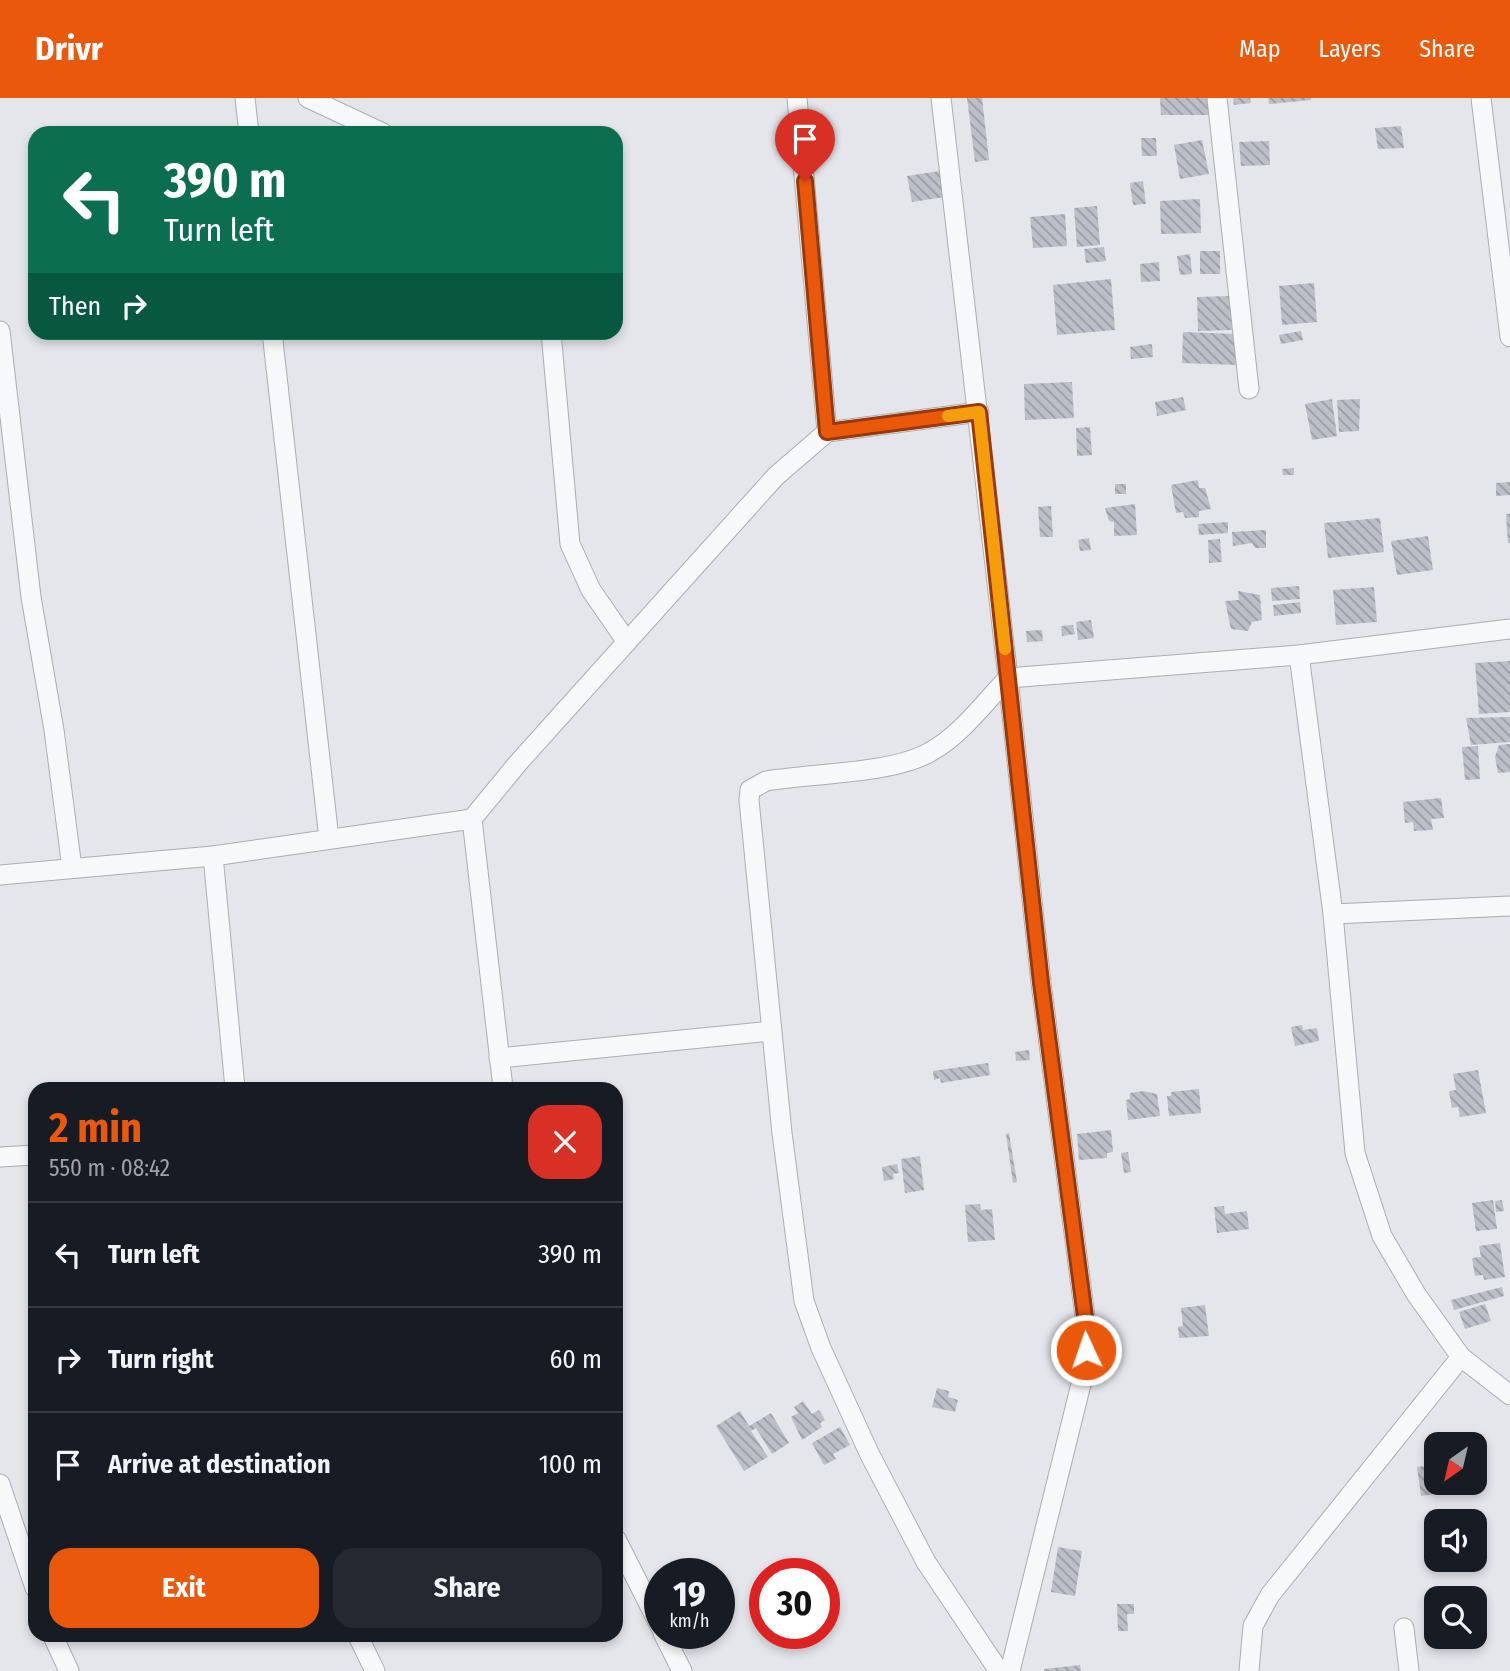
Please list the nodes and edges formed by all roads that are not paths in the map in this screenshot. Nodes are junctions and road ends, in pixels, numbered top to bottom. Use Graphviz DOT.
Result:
graph roads {
  1 [pos="246,98"];
  2 [pos="308,98"];
  3 [pos="797,98"];
  4 [pos="941,98"];
  5 [pos="1217,98"];
  6 [pos="1481,98"];
  7 [pos="248,126"];
  8 [pos="368,126"];
  9 [pos="0,331"];
  10 [pos="1510,337"];
  11 [pos="273,340"];
  12 [pos="552,340"];
  13 [pos="1249,389"];
  14 [pos="979,412"];
  15 [pos="827,432"];
  16 [pos="1510,629"];
  17 [pos="627,642"];
  18 [pos="1299,655"];
  19 [pos="1008,678"];
  20 [pos="472,819"];
  21 [pos="329,839"];
  22 [pos="213,856"];
  23 [pos="72,868"];
  24 [pos="0,875"];
  25 [pos="1510,906"];
  26 [pos="1333,914"];
  27 [pos="771,1031"];
  28 [pos="499,1058"];
  29 [pos="234,1082"];
  30 [pos="502,1082"];
  31 [pos="28,1155"];
  32 [pos="0,1157"];
  33 [pos="1461,1356"];
  34 [pos="1510,1395"];
  35 [pos="2,1495"];
  36 [pos="623,1553"];
  37 [pos="28,1568"];
  38 [pos="644,1594"];
  39 [pos="1404,1628"];
  40 [pos="56,1642"];
  41 [pos="361,1642"];
  42 [pos="671,1649"];
  43 [pos="69,1671"];
  44 [pos="375,1671"];
  45 [pos="682,1671"];
  46 [pos="999,1671"];
  47 [pos="1010,1671"];
  48 [pos="1249,1671"];
  49 [pos="1409,1671"];
  1 -- 7 [label="street"];
  2 -- 8 [label="street"];
  3 -- 15 [label="street"];
  4 -- 14 [label="street"];
  5 -- 13 [label="street"];
  6 -- 10 [label="street"];
  9 -- 23 [label="street"];
  11 -- 21 [label="street"];
  12 -- 17 [label="street"];
  14 -- 15 [label="street"];
  14 -- 19 [label="street"];
  15 -- 17 [label="street"];
  16 -- 18 [label="street"];
  17 -- 20 [label="street"];
  18 -- 19 [label="street"];
  18 -- 26 [label="street"];
  19 -- 27 [label="street"];
  19 -- 47 [label="street"];
  20 -- 21 [label="street"];
  20 -- 28 [label="street"];
  21 -- 22 [label="street"];
  22 -- 23 [label="street"];
  22 -- 29 [label="street"];
  23 -- 24 [label="street"];
  25 -- 26 [label="street"];
  26 -- 33 [label="street"];
  27 -- 28 [label="street"];
  27 -- 46 [label="street"];
  28 -- 30 [label="street"];
  31 -- 32 [label="street"];
  33 -- 34 [label="street"];
  33 -- 48 [label="street"];
  35 -- 37 [label="street"];
  36 -- 38 [label="street"];
  39 -- 49 [label="street"];
  40 -- 43 [label="street"];
  41 -- 44 [label="street"];
  42 -- 45 [label="street"];
}
